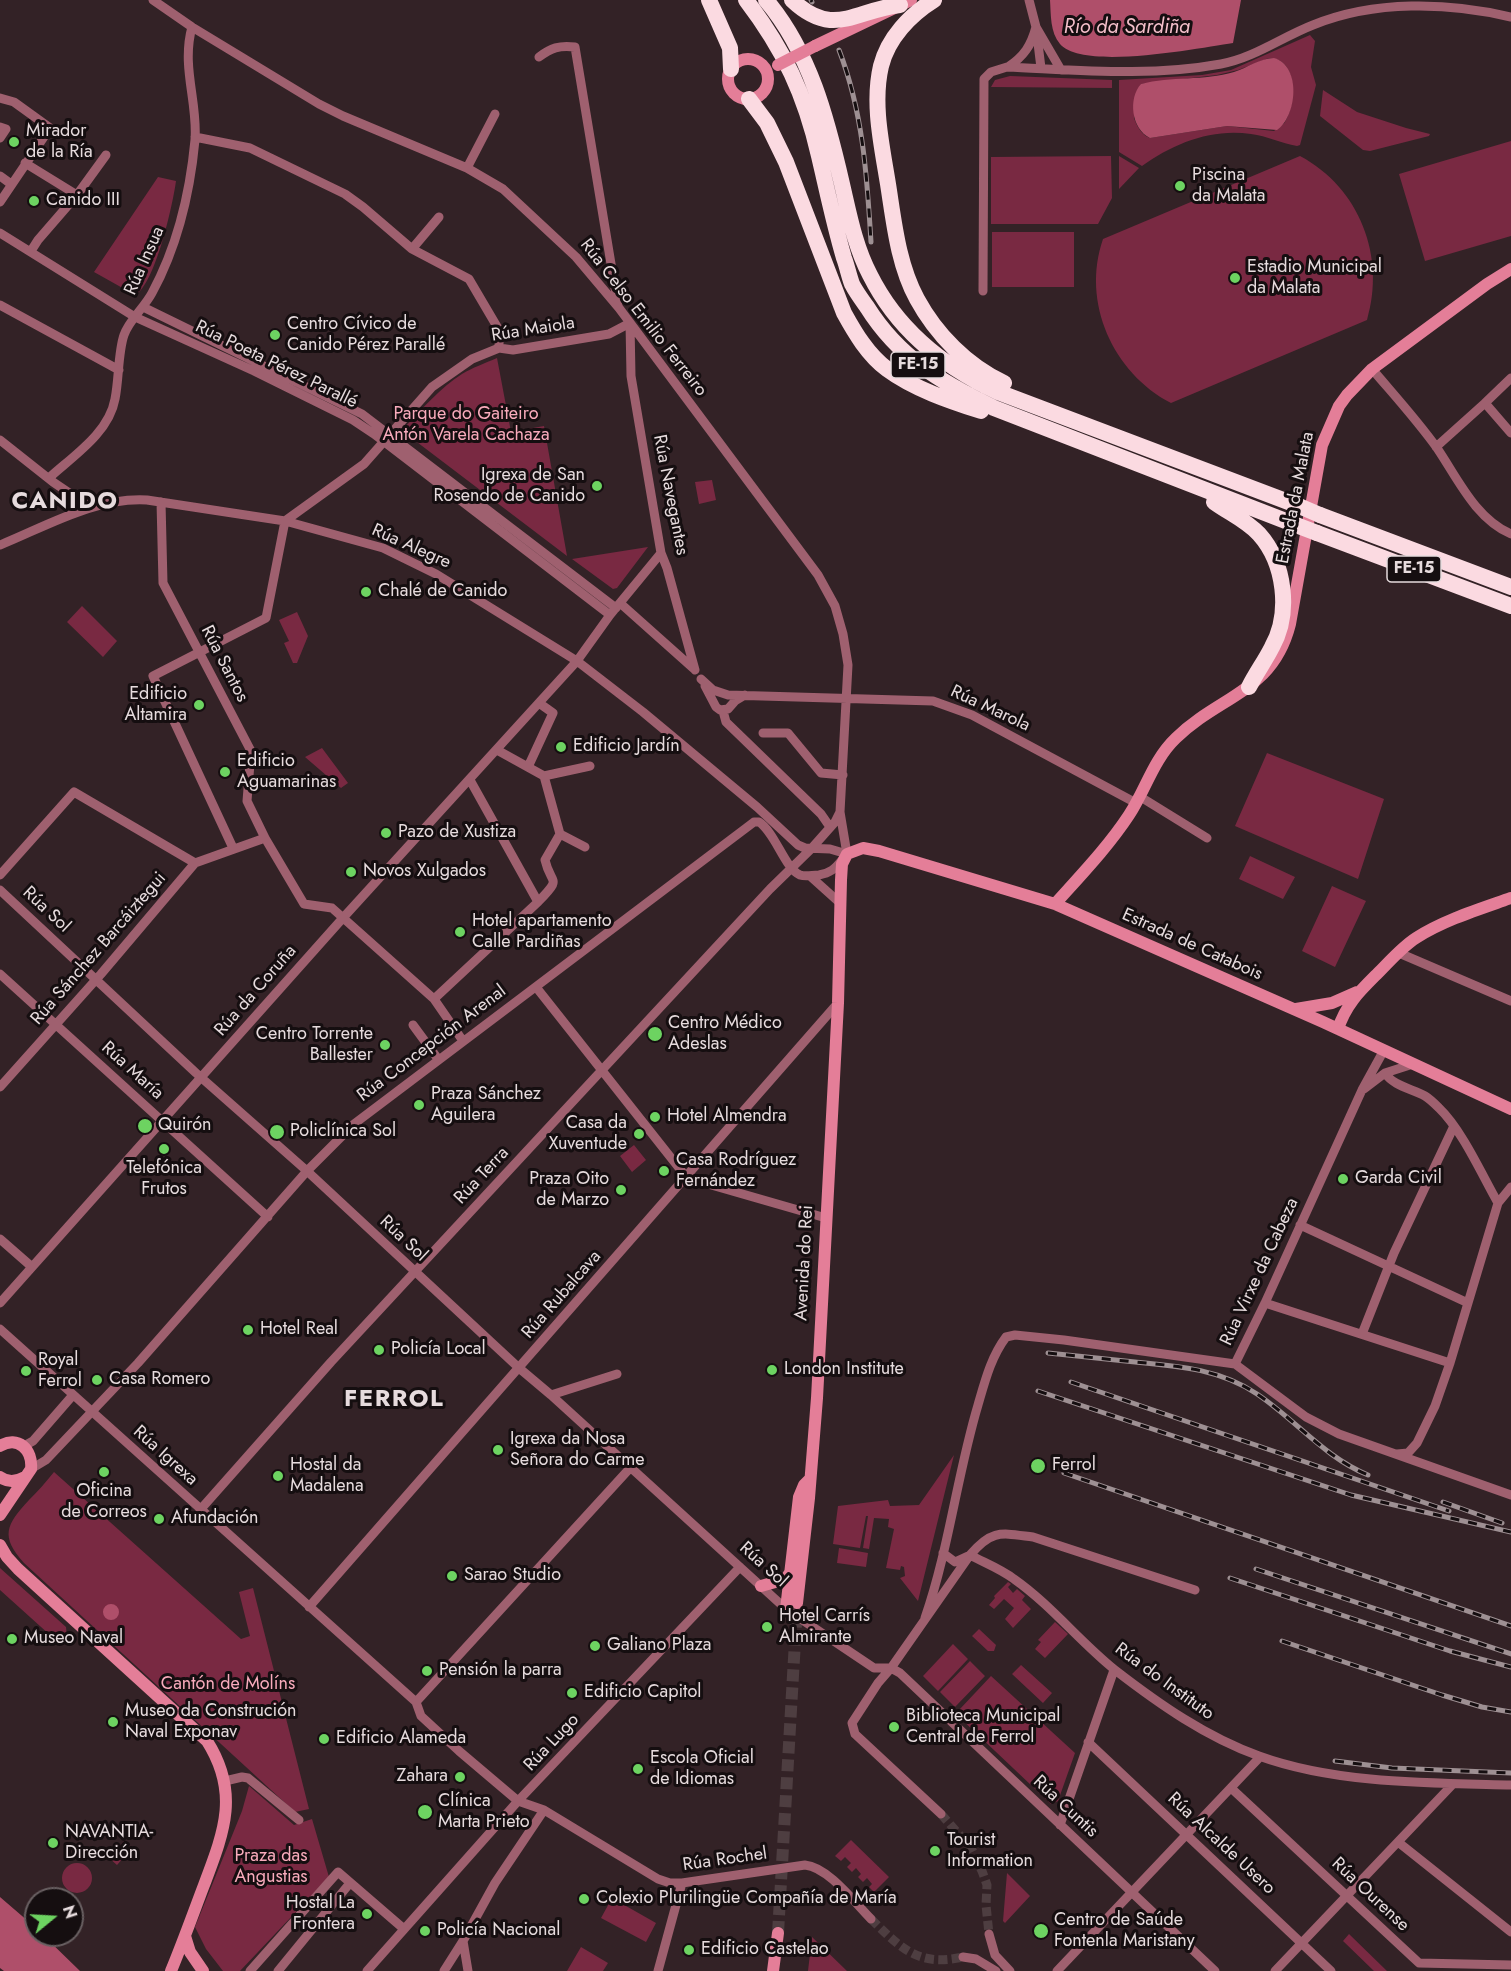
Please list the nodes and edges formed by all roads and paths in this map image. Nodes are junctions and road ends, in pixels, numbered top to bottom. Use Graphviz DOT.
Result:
graph roads {
  1 [pos="153,0"];
  2 [pos="709,0"];
  3 [pos="746,0"];
  4 [pos="766,0"];
  5 [pos="792,0"];
  6 [pos="934,0"];
  7 [pos="1029,0"];
  8 [pos="906,3"];
  9 [pos="1511,17"];
  10 [pos="192,27"];
  11 [pos="1036,27"];
  12 [pos="539,57"];
  13 [pos="1007,67"];
  14 [pos="772,68"];
  15 [pos="1041,68"];
  16 [pos="731,69"];
  17 [pos="1061,70"];
  18 [pos="0,98"];
  19 [pos="749,99"];
  20 [pos="495,114"];
  21 [pos="0,127"];
  22 [pos="195,136"];
  23 [pos="0,138"];
  24 [pos="105,155"];
  25 [pos="25,163"];
  26 [pos="467,168"];
  27 [pos="0,176"];
  28 [pos="10,184"];
  29 [pos="77,195"];
  30 [pos="0,202"];
  31 [pos="439,217"];
  32 [pos="0,233"];
  33 [pos="412,249"];
  34 [pos="31,251"];
  35 [pos="1511,269"];
  36 [pos="983,291"];
  37 [pos="0,305"];
  38 [pos="143,307"];
  39 [pos="619,308"];
  40 [pos="135,317"];
  41 [pos="630,323"];
  42 [pos="499,348"];
  43 [pos="1372,369"];
  44 [pos="119,370"];
  45 [pos="1511,378"];
  46 [pos="1485,404"];
  47 [pos="1076,421"];
  48 [pos="1511,433"];
  49 [pos="387,438"];
  50 [pos="0,440"];
  51 [pos="1083,443"];
  52 [pos="1436,447"];
  53 [pos="49,478"];
  54 [pos="1197,488"];
  55 [pos="160,502"];
  56 [pos="90,507"];
  57 [pos="285,521"];
  58 [pos="1511,534"];
  59 [pos="0,545"];
  60 [pos="661,553"];
  61 [pos="1511,587"];
  62 [pos="1511,606"];
  63 [pos="615,608"];
  64 [pos="200,652"];
  65 [pos="577,661"];
  66 [pos="694,670"];
  67 [pos="700,679"];
  68 [pos="1249,687"];
  69 [pos="724,694"];
  70 [pos="745,695"];
  71 [pos="846,698"];
  72 [pos="715,702"];
  73 [pos="539,703"];
  74 [pos="727,708"];
  75 [pos="763,733"];
  76 [pos="497,750"];
  77 [pos="590,766"];
  78 [pos="528,767"];
  79 [pos="544,776"];
  80 [pos="843,776"];
  81 [pos="470,780"];
  82 [pos="1138,800"];
  83 [pos="757,807"];
  84 [pos="840,812"];
  85 [pos="754,822"];
  86 [pos="830,827"];
  87 [pos="560,834"];
  88 [pos="265,838"];
  89 [pos="1207,838"];
  90 [pos="585,847"];
  91 [pos="233,848"];
  92 [pos="811,849"];
  93 [pos="847,854"];
  94 [pos="195,863"];
  95 [pos="791,868"];
  96 [pos="0,875"];
  97 [pos="810,876"];
  98 [pos="0,890"];
  99 [pos="1511,898"];
  100 [pos="538,902"];
  101 [pos="840,903"];
  102 [pos="1055,904"];
  103 [pos="342,919"];
  104 [pos="1398,953"];
  105 [pos="0,974"];
  106 [pos="96,979"];
  107 [pos="536,987"];
  108 [pos="1363,988"];
  109 [pos="434,999"];
  110 [pos="1511,1001"];
  111 [pos="1332,1003"];
  112 [pos="838,1004"];
  113 [pos="1293,1009"];
  114 [pos="1323,1022"];
  115 [pos="56,1024"];
  116 [pos="413,1025"];
  117 [pos="1338,1029"];
  118 [pos="463,1041"];
  119 [pos="1384,1050"];
  120 [pos="438,1059"];
  121 [pos="1413,1064"];
  122 [pos="602,1071"];
  123 [pos="1385,1073"];
  124 [pos="202,1078"];
  125 [pos="0,1087"];
  126 [pos="1362,1090"];
  127 [pos="1511,1110"];
  128 [pos="162,1121"];
  129 [pos="1454,1126"];
  130 [pos="308,1171"];
  131 [pos="687,1178"];
  132 [pos="1511,1187"];
  133 [pos="1498,1203"];
  134 [pos="268,1216"];
  135 [pos="826,1218"];
  136 [pos="1300,1225"];
  137 [pos="0,1239"];
  138 [pos="32,1268"];
  139 [pos="1390,1268"];
  140 [pos="415,1273"];
  141 [pos="0,1303"];
  142 [pos="1265,1303"];
  143 [pos="1468,1303"];
  144 [pos="0,1329"];
  145 [pos="1362,1334"];
  146 [pos="1450,1363"];
  147 [pos="1235,1364"];
  148 [pos="519,1368"];
  149 [pos="617,1374"];
  150 [pos="74,1395"];
  151 [pos="551,1395"];
  152 [pos="92,1412"];
  153 [pos="3,1442"];
  154 [pos="24,1446"];
  155 [pos="1395,1455"];
  156 [pos="631,1467"];
  157 [pos="28,1473"];
  158 [pos="0,1477"];
  159 [pos="811,1478"];
  160 [pos="1511,1495"];
  161 [pos="200,1510"];
  162 [pos="0,1515"];
  163 [pos="0,1545"];
  164 [pos="943,1553"];
  165 [pos="970,1555"];
  166 [pos="740,1567"];
  167 [pos="791,1571"];
  168 [pos="761,1586"];
  169 [pos="1195,1590"];
  170 [pos="792,1606"];
  171 [pos="309,1607"];
  172 [pos="925,1618"];
  173 [pos="874,1668"];
  174 [pos="891,1668"];
  175 [pos="1114,1670"];
  176 [pos="878,1683"];
  177 [pos="416,1702"];
  178 [pos="1088,1742"];
  179 [pos="1260,1757"];
  180 [pos="225,1781"];
  181 [pos="1453,1784"];
  182 [pos="1511,1785"];
  183 [pos="1231,1788"];
  184 [pos="518,1802"];
  185 [pos="544,1810"];
  186 [pos="941,1814"];
  187 [pos="299,1820"];
  188 [pos="1060,1825"];
  189 [pos="1187,1835"];
  190 [pos="1398,1842"];
  191 [pos="350,1883"];
  192 [pos="682,1883"];
  193 [pos="1132,1892"];
  194 [pos="1347,1896"];
  195 [pos="871,1919"];
  196 [pos="404,1929"];
  197 [pos="1511,1932"];
  198 [pos="777,1933"];
  199 [pos="989,1934"];
  200 [pos="185,1936"];
  201 [pos="463,1941"];
  202 [pos="1302,1943"];
  203 [pos="963,1957"];
  204 [pos="1511,1965"];
  205 [pos="173,1966"];
  206 [pos="1461,1968"];
  207 [pos="256,1969"];
  208 [pos="184,1971"];
  209 [pos="202,1971"];
  210 [pos="278,1971"];
  211 [pos="367,1971"];
  212 [pos="444,1971"];
  213 [pos="468,1971"];
  214 [pos="658,1971"];
  215 [pos="773,1971"];
  216 [pos="996,1971"];
  217 [pos="1010,1971"];
  218 [pos="1057,1971"];
  219 [pos="1215,1971"];
  220 [pos="1275,1971"];
  221 [pos="1331,1971"];
  1 -- 10 [label="street, Rúa Celso Emilio Ferreiro"];
  2 -- 16 [label="highway"];
  3 -- 51 [label="highway, FE-15"];
  4 -- 47 [label="highway, FE-15"];
  5 -- 8 [label="highway"];
  6 -- 47 [label="highway"];
  7 -- 11 [label="street"];
  8 -- 14 [label="main road, bridge"];
  9 -- 17 [label="street"];
  10 -- 22 [label="street, Rúa Insua"];
  10 -- 26 [label="street, Rúa Celso Emilio Ferreiro"];
  11 -- 13 [label="street"];
  11 -- 15 [label="street"];
  11 -- 17 [label="street"];
  12 -- 39 [label="street"];
  13 -- 15 [label="street"];
  13 -- 36 [label="street"];
  14 -- 16 [label="main road"];
  14 -- 19 [label="main road"];
  15 -- 17 [label="street"];
  16 -- 19 [label="main road"];
  18 -- 25 [label="street"];
  19 -- 51 [label="highway"];
  20 -- 26 [label="street"];
  21 -- 23 [label="street"];
  22 -- 33 [label="street"];
  22 -- 38 [label="street, Rúa Insua"];
  24 -- 29 [label="street"];
  25 -- 28 [label="street"];
  25 -- 29 [label="street"];
  26 -- 39 [label="street, Rúa Celso Emilio Ferreiro"];
  27 -- 28 [label="street"];
  28 -- 30 [label="street"];
  29 -- 34 [label="street"];
  31 -- 33 [label="street"];
  32 -- 34 [label="street, Rúa Poeta Pérez Parallé"];
  33 -- 42 [label="street"];
  34 -- 40 [label="street, Rúa Poeta Pérez Parallé"];
  35 -- 43 [label="main road, Estrada da Malata"];
  37 -- 44 [label="street"];
  38 -- 40 [label="street, Rúa Insua"];
  38 -- 49 [label="street, Rúa Poeta Pérez Parallé"];
  39 -- 41 [label="street, Rúa Celso Emilio Ferreiro"];
  40 -- 44 [label="street, Rúa Insua"];
  40 -- 49 [label="street, Rúa Poeta Pérez Parallé"];
  41 -- 42 [label="street, Rúa Maiola"];
  41 -- 60 [label="street, Rúa Navegantes"];
  41 -- 71 [label="street, Rúa Celso Emilio Ferreiro"];
  42 -- 49 [label="street, Rúa Maiola"];
  43 -- 52 [label="street"];
  43 -- 68 [label="main road, Estrada da Malata"];
  44 -- 53 [label="street, Rúa Insua"];
  45 -- 46 [label="street"];
  46 -- 48 [label="street"];
  46 -- 52 [label="street"];
  47 -- 61 [label="highway, FE-15, bridge"];
  49 -- 57 [label="street, Rúa Maiola"];
  49 -- 63 [label="street, Rúa Poeta Pérez Parallé"];
  50 -- 53 [label="street"];
  51 -- 54 [label="highway, FE-15"];
  52 -- 58 [label="street"];
  53 -- 56 [label="street"];
  54 -- 62 [label="highway, FE-15, bridge"];
  54 -- 68 [label="highway"];
  55 -- 56 [label="street, Rúa Alegre"];
  55 -- 57 [label="street, Rúa Alegre"];
  55 -- 64 [label="street, Rúa Santos"];
  56 -- 59 [label="street, Rúa Alegre"];
  57 -- 64 [label="street"];
  57 -- 65 [label="street, Rúa Alegre"];
  60 -- 63 [label="street, Rúa da Coruña"];
  60 -- 66 [label="street, Rúa Navegantes"];
  63 -- 65 [label="street, Rúa da Coruña"];
  63 -- 66 [label="street, Rúa Navegantes"];
  64 -- 88 [label="street, Rúa Santos"];
  64 -- 91 [label="street"];
  65 -- 73 [label="street, Rúa da Coruña"];
  65 -- 83 [label="street, Rúa Alegre"];
  66 -- 67 [label="street, Rúa Navegantes"];
  67 -- 69 [label="street, Rúa Navegantes"];
  67 -- 72 [label="street, Rúa Navegantes"];
  68 -- 82 [label="main road, Estrada da Malata"];
  69 -- 70 [label="street, Rúa Marola"];
  69 -- 72 [label="street"];
  69 -- 74 [label="street"];
  70 -- 71 [label="street, Rúa Marola"];
  70 -- 74 [label="street"];
  71 -- 80 [label="street, Rúa Celso Emilio Ferreiro"];
  71 -- 82 [label="street, Rúa Marola"];
  72 -- 74 [label="street"];
  73 -- 76 [label="street, Rúa da Coruña"];
  73 -- 78 [label="street"];
  74 -- 86 [label="street"];
  75 -- 80 [label="street"];
  76 -- 78 [label="street"];
  76 -- 81 [label="street, Rúa da Coruña"];
  77 -- 79 [label="street"];
  78 -- 79 [label="street"];
  79 -- 87 [label="street"];
  80 -- 84 [label="street, Rúa Celso Emilio Ferreiro"];
  81 -- 100 [label="street"];
  81 -- 103 [label="street, Rúa da Coruña"];
  82 -- 89 [label="street, Rúa Marola"];
  82 -- 102 [label="main road, Estrada da Malata"];
  83 -- 85 [label="street"];
  83 -- 92 [label="street, Rúa Alegre"];
  84 -- 86 [label="street, Rúa Celso Emilio Ferreiro"];
  84 -- 93 [label="street, Rúa Celso Emilio Ferreiro"];
  85 -- 95 [label="street"];
  85 -- 107 [label="street, Rúa Concepción Arenal"];
  86 -- 92 [label="street, Rúa Celso Emilio Ferreiro"];
  87 -- 90 [label="street"];
  87 -- 100 [label="street"];
  88 -- 91 [label="street, Rúa Sánchez Barcáiztegui"];
  88 -- 103 [label="street, Rúa Santos"];
  91 -- 94 [label="street, Rúa Sánchez Barcáiztegui"];
  92 -- 93 [label="street"];
  92 -- 95 [label="street, Rúa Celso Emilio Ferreiro"];
  93 -- 97 [label="street"];
  93 -- 101 [label="main road, Avenida do Rei"];
  93 -- 102 [label="main road, Estrada de Catabois"];
  94 -- 96 [label="street"];
  94 -- 106 [label="street, Rúa Sánchez Barcáiztegui"];
  95 -- 97 [label="street"];
  95 -- 122 [label="street, Rúa Terra"];
  97 -- 101 [label="street"];
  98 -- 106 [label="street, Rúa Sol"];
  99 -- 104 [label="main road"];
  100 -- 109 [label="street"];
  101 -- 112 [label="main road, Avenida do Rei"];
  102 -- 113 [label="main road, Estrada de Catabois"];
  103 -- 109 [label="street"];
  103 -- 124 [label="street, Rúa da Coruña"];
  104 -- 108 [label="main road"];
  104 -- 110 [label="street"];
  105 -- 115 [label="street, Rúa María"];
  106 -- 115 [label="street, Rúa Sánchez Barcáiztegui"];
  106 -- 124 [label="street, Rúa Sol"];
  107 -- 118 [label="street, Rúa Concepción Arenal"];
  107 -- 122 [label="street"];
  108 -- 111 [label="main road"];
  108 -- 117 [label="main road"];
  109 -- 118 [label="street"];
  111 -- 113 [label="main road"];
  111 -- 114 [label="main road"];
  112 -- 131 [label="street, Rúa Rubalcava"];
  112 -- 135 [label="main road, Avenida do Rei"];
  113 -- 114 [label="main road, Estrada de Catabois"];
  114 -- 117 [label="main road, Estrada de Catabois"];
  115 -- 125 [label="street, Rúa Sánchez Barcáiztegui"];
  115 -- 128 [label="street, Rúa María"];
  116 -- 120 [label="street"];
  117 -- 119 [label="main road, Estrada de Catabois"];
  118 -- 120 [label="street, Rúa Concepción Arenal"];
  119 -- 121 [label="main road, Estrada de Catabois"];
  119 -- 126 [label="street, Rúa Virxe da Cabeza"];
  120 -- 130 [label="street, Rúa Concepción Arenal"];
  121 -- 123 [label="street"];
  121 -- 127 [label="main road, Estrada de Catabois"];
  122 -- 131 [label="street"];
  122 -- 140 [label="street, Rúa Terra"];
  123 -- 126 [label="street"];
  123 -- 129 [label="street"];
  124 -- 128 [label="street, Rúa da Coruña"];
  124 -- 130 [label="street, Rúa Sol"];
  126 -- 136 [label="street, Rúa Virxe da Cabeza"];
  128 -- 134 [label="street, Rúa María"];
  128 -- 138 [label="street, Rúa da Coruña"];
  129 -- 133 [label="street"];
  129 -- 139 [label="street"];
  130 -- 134 [label="street, Rúa Concepción Arenal"];
  130 -- 140 [label="street, Rúa Sol"];
  131 -- 135 [label="street"];
  131 -- 148 [label="street, Rúa Rubalcava"];
  132 -- 133 [label="street"];
  133 -- 143 [label="street"];
  134 -- 152 [label="street, Rúa Concepción Arenal"];
  135 -- 159 [label="main road, Avenida do Rei"];
  136 -- 139 [label="street"];
  136 -- 142 [label="street, Rúa Virxe da Cabeza"];
  137 -- 138 [label="street"];
  138 -- 141 [label="street, Rúa da Coruña"];
  139 -- 143 [label="street"];
  139 -- 145 [label="street"];
  140 -- 148 [label="street, Rúa Sol"];
  140 -- 161 [label="street, Rúa Terra"];
  142 -- 145 [label="street"];
  142 -- 147 [label="street, Rúa Virxe da Cabeza"];
  143 -- 146 [label="street"];
  144 -- 150 [label="street, Rúa Igrexa"];
  145 -- 146 [label="street"];
  146 -- 155 [label="street"];
  147 -- 155 [label="street"];
  147 -- 164 [label="street, Rúa Virxe da Cabeza"];
  148 -- 151 [label="street, Rúa Sol"];
  148 -- 171 [label="street, Rúa Rubalcava"];
  149 -- 151 [label="street"];
  150 -- 152 [label="street, Rúa Igrexa"];
  150 -- 154 [label="street"];
  151 -- 156 [label="street, Rúa Sol"];
  152 -- 157 [label="street, Rúa Concepción Arenal"];
  152 -- 161 [label="street, Rúa Igrexa"];
  153 -- 154 [label="main road"];
  154 -- 157 [label="main road"];
  155 -- 160 [label="street"];
  156 -- 166 [label="street, Rúa Sol"];
  156 -- 177 [label="street"];
  157 -- 158 [label="main road"];
  157 -- 162 [label="main road"];
  159 -- 167 [label="main road"];
  159 -- 170 [label="main road, Avenida do Rei"];
  161 -- 171 [label="street, Rúa Igrexa"];
  163 -- 180 [label="main road"];
  164 -- 165 [label="street"];
  164 -- 172 [label="street"];
  165 -- 169 [label="street"];
  165 -- 172 [label="street"];
  165 -- 175 [label="street, Rúa do Instituto"];
  166 -- 168 [label="street, Rúa Sol"];
  166 -- 184 [label="street, Rúa Lugo"];
  167 -- 168 [label="main road"];
  167 -- 170 [label="main road"];
  168 -- 170 [label="street, Rúa Sol"];
  170 -- 173 [label="street, Rúa Sol"];
  171 -- 177 [label="street, Rúa Igrexa"];
  172 -- 174 [label="street"];
  173 -- 174 [label="street"];
  173 -- 176 [label="street"];
  174 -- 176 [label="street"];
  174 -- 188 [label="street, Rúa Cuntis"];
  175 -- 178 [label="street"];
  175 -- 179 [label="street, Rúa do Instituto"];
  176 -- 186 [label="street"];
  177 -- 184 [label="street, Rúa Igrexa"];
  178 -- 188 [label="street"];
  178 -- 189 [label="street, Rúa Alcalde Usero"];
  179 -- 181 [label="street, Rúa do Instituto"];
  179 -- 183 [label="street"];
  180 -- 187 [label="street"];
  180 -- 200 [label="main road"];
  181 -- 182 [label="street, Rúa do Instituto"];
  181 -- 190 [label="street"];
  183 -- 189 [label="street"];
  183 -- 194 [label="street, Rúa Ourense"];
  184 -- 185 [label="street, Rúa Rochel"];
  184 -- 196 [label="street, Rúa Lugo"];
  185 -- 192 [label="street, Rúa Rochel"];
  185 -- 201 [label="street"];
  188 -- 193 [label="street, Rúa Cuntis"];
  189 -- 193 [label="street"];
  189 -- 202 [label="street, Rúa Alcalde Usero"];
  190 -- 194 [label="street"];
  190 -- 197 [label="street"];
  191 -- 196 [label="street"];
  191 -- 207 [label="street"];
  191 -- 210 [label="street"];
  192 -- 195 [label="street, Rúa Rochel"];
  192 -- 214 [label="street"];
  193 -- 218 [label="street"];
  193 -- 219 [label="street, Rúa Cuntis"];
  194 -- 202 [label="street"];
  194 -- 206 [label="street, Rúa Ourense"];
  196 -- 211 [label="street, Rúa Lugo"];
  198 -- 215 [label="main road"];
  199 -- 217 [label="street"];
  200 -- 205 [label="main road"];
  200 -- 209 [label="main road"];
  201 -- 212 [label="street"];
  201 -- 213 [label="street"];
  202 -- 220 [label="street"];
  202 -- 221 [label="street, Rúa Alcalde Usero"];
  203 -- 216 [label="street"];
  204 -- 206 [label="street, Rúa Ourense"];
  205 -- 208 [label="main road"];
  205 -- 209 [label="main road"];
}
